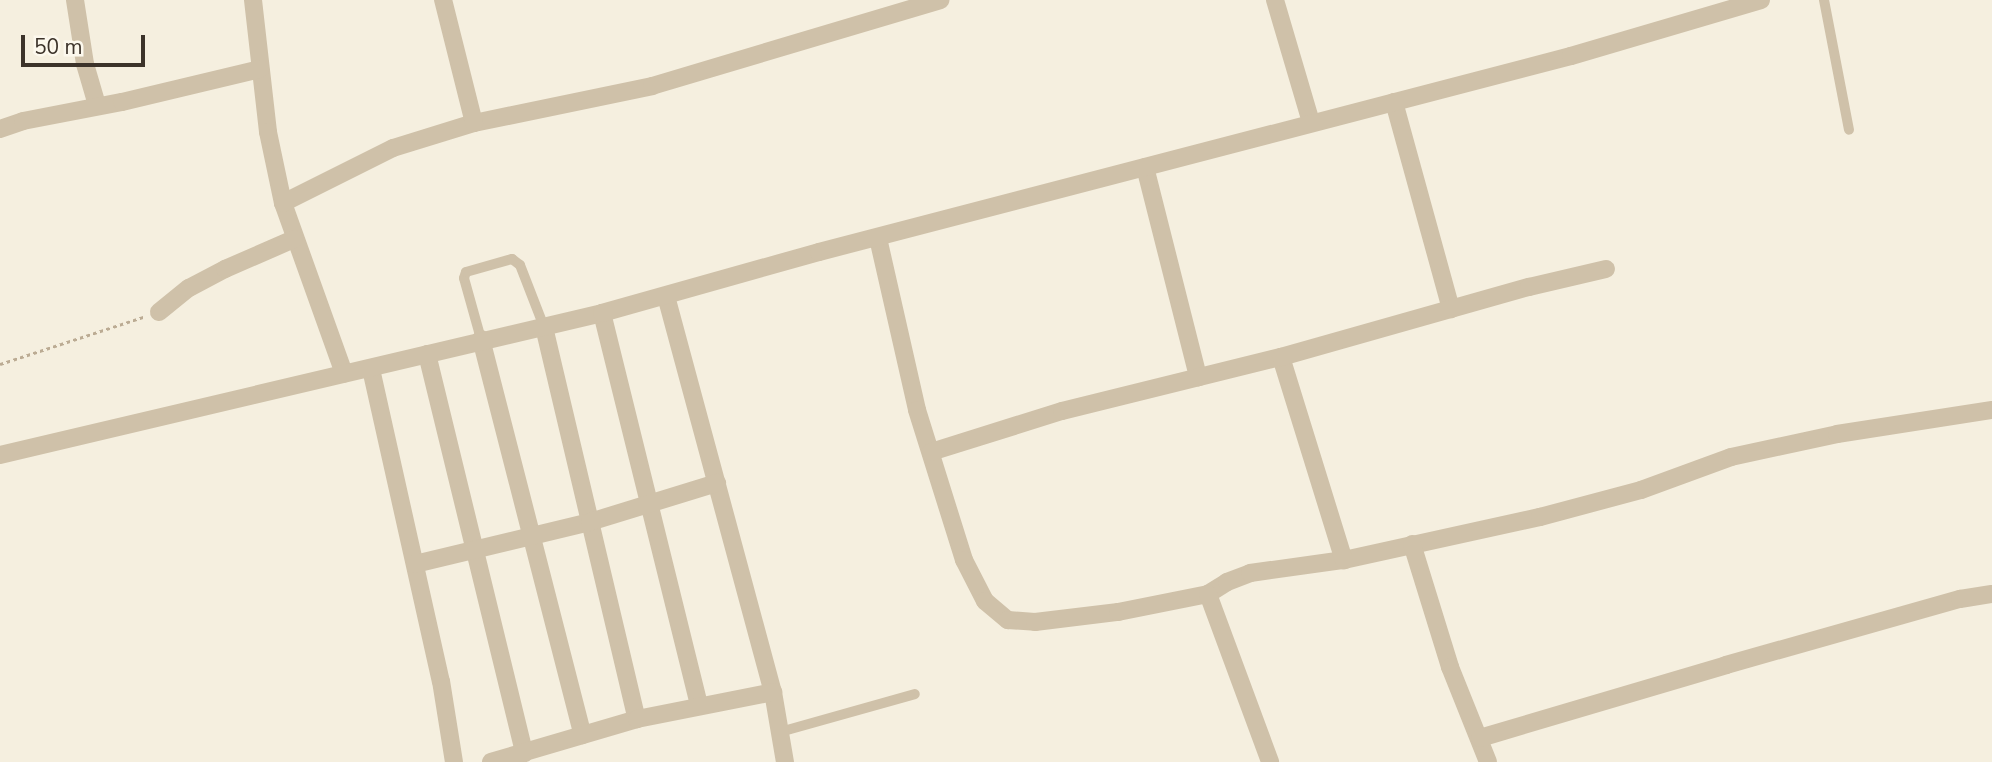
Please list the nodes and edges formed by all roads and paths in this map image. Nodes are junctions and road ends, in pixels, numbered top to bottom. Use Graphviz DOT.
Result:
graph roads {
  1 [pos="75,0"];
  2 [pos="253,0"];
  3 [pos="443,0"];
  4 [pos="940,0"];
  5 [pos="1275,0"];
  6 [pos="1761,0"];
  7 [pos="1824,0"];
  8 [pos="1706,8"];
  9 [pos="260,69"];
  10 [pos="1394,102"];
  11 [pos="97,105"];
  12 [pos="1311,122"];
  13 [pos="474,123"];
  14 [pos="0,129"];
  15 [pos="1849,130"];
  16 [pos="1145,167"];
  17 [pos="283,203"];
  18 [pos="877,238"];
  19 [pos="294,239"];
  20 [pos="1606,269"];
  21 [pos="666,296"];
  22 [pos="1451,309"];
  23 [pos="159,312"];
  24 [pos="601,313"];
  25 [pos="544,327"];
  26 [pos="481,339"];
  27 [pos="427,354"];
  28 [pos="1281,357"];
  29 [pos="0,364"];
  30 [pos="371,369"];
  31 [pos="344,373"];
  32 [pos="1198,377"];
  33 [pos="1992,410"];
  34 [pos="931,452"];
  35 [pos="0,455"];
  36 [pos="717,482"];
  37 [pos="647,505"];
  38 [pos="590,522"];
  39 [pos="531,536"];
  40 [pos="1412,544"];
  41 [pos="474,550"];
  42 [pos="1344,560"];
  43 [pos="415,564"];
  44 [pos="1208,594"];
  45 [pos="1992,594"];
  46 [pos="774,692"];
  47 [pos="915,694"];
  48 [pos="699,704"];
  49 [pos="637,719"];
  50 [pos="780,732"];
  51 [pos="583,735"];
  52 [pos="1480,738"];
  53 [pos="524,753"];
  54 [pos="454,762"];
  55 [pos="491,762"];
  56 [pos="785,762"];
  57 [pos="1270,762"];
  58 [pos="1488,762"];
  1 -- 11 [label="street"];
  2 -- 9 [label="street"];
  3 -- 13 [label="street"];
  4 -- 13 [label="street"];
  5 -- 12 [label="street"];
  6 -- 8 [label="street"];
  7 -- 15 [label="lane"];
  8 -- 10 [label="street"];
  9 -- 11 [label="street"];
  9 -- 17 [label="street"];
  10 -- 12 [label="street"];
  10 -- 22 [label="street"];
  11 -- 14 [label="street"];
  12 -- 16 [label="street"];
  13 -- 17 [label="street"];
  16 -- 18 [label="street"];
  16 -- 32 [label="street"];
  17 -- 19 [label="street"];
  18 -- 21 [label="street"];
  18 -- 34 [label="street"];
  19 -- 23 [label="street"];
  19 -- 31 [label="street"];
  20 -- 22 [label="street"];
  21 -- 24 [label="street"];
  21 -- 36 [label="street"];
  22 -- 28 [label="street"];
  23 -- 29 [label="path"];
  24 -- 25 [label="street"];
  24 -- 37 [label="street"];
  25 -- 26 [label="street"];
  25 -- 26 [label="lane"];
  25 -- 38 [label="street"];
  26 -- 27 [label="street"];
  26 -- 39 [label="street"];
  27 -- 30 [label="street"];
  27 -- 41 [label="street"];
  28 -- 32 [label="street"];
  28 -- 42 [label="street"];
  30 -- 31 [label="street"];
  30 -- 43 [label="street"];
  31 -- 35 [label="street"];
  32 -- 34 [label="street"];
  33 -- 40 [label="street"];
  34 -- 44 [label="street"];
  36 -- 37 [label="street"];
  36 -- 46 [label="street"];
  37 -- 38 [label="street"];
  37 -- 48 [label="street"];
  38 -- 39 [label="street"];
  38 -- 49 [label="street"];
  39 -- 41 [label="street"];
  39 -- 51 [label="street"];
  40 -- 42 [label="street"];
  40 -- 52 [label="street"];
  41 -- 43 [label="street"];
  41 -- 53 [label="street"];
  42 -- 44 [label="street"];
  43 -- 54 [label="street"];
  44 -- 57 [label="street"];
  45 -- 52 [label="street"];
  46 -- 48 [label="street"];
  46 -- 50 [label="street"];
  47 -- 50 [label="lane"];
  48 -- 49 [label="street"];
  49 -- 51 [label="street"];
  50 -- 56 [label="street"];
  51 -- 53 [label="street"];
  52 -- 58 [label="street"];
  53 -- 55 [label="street"];
}
